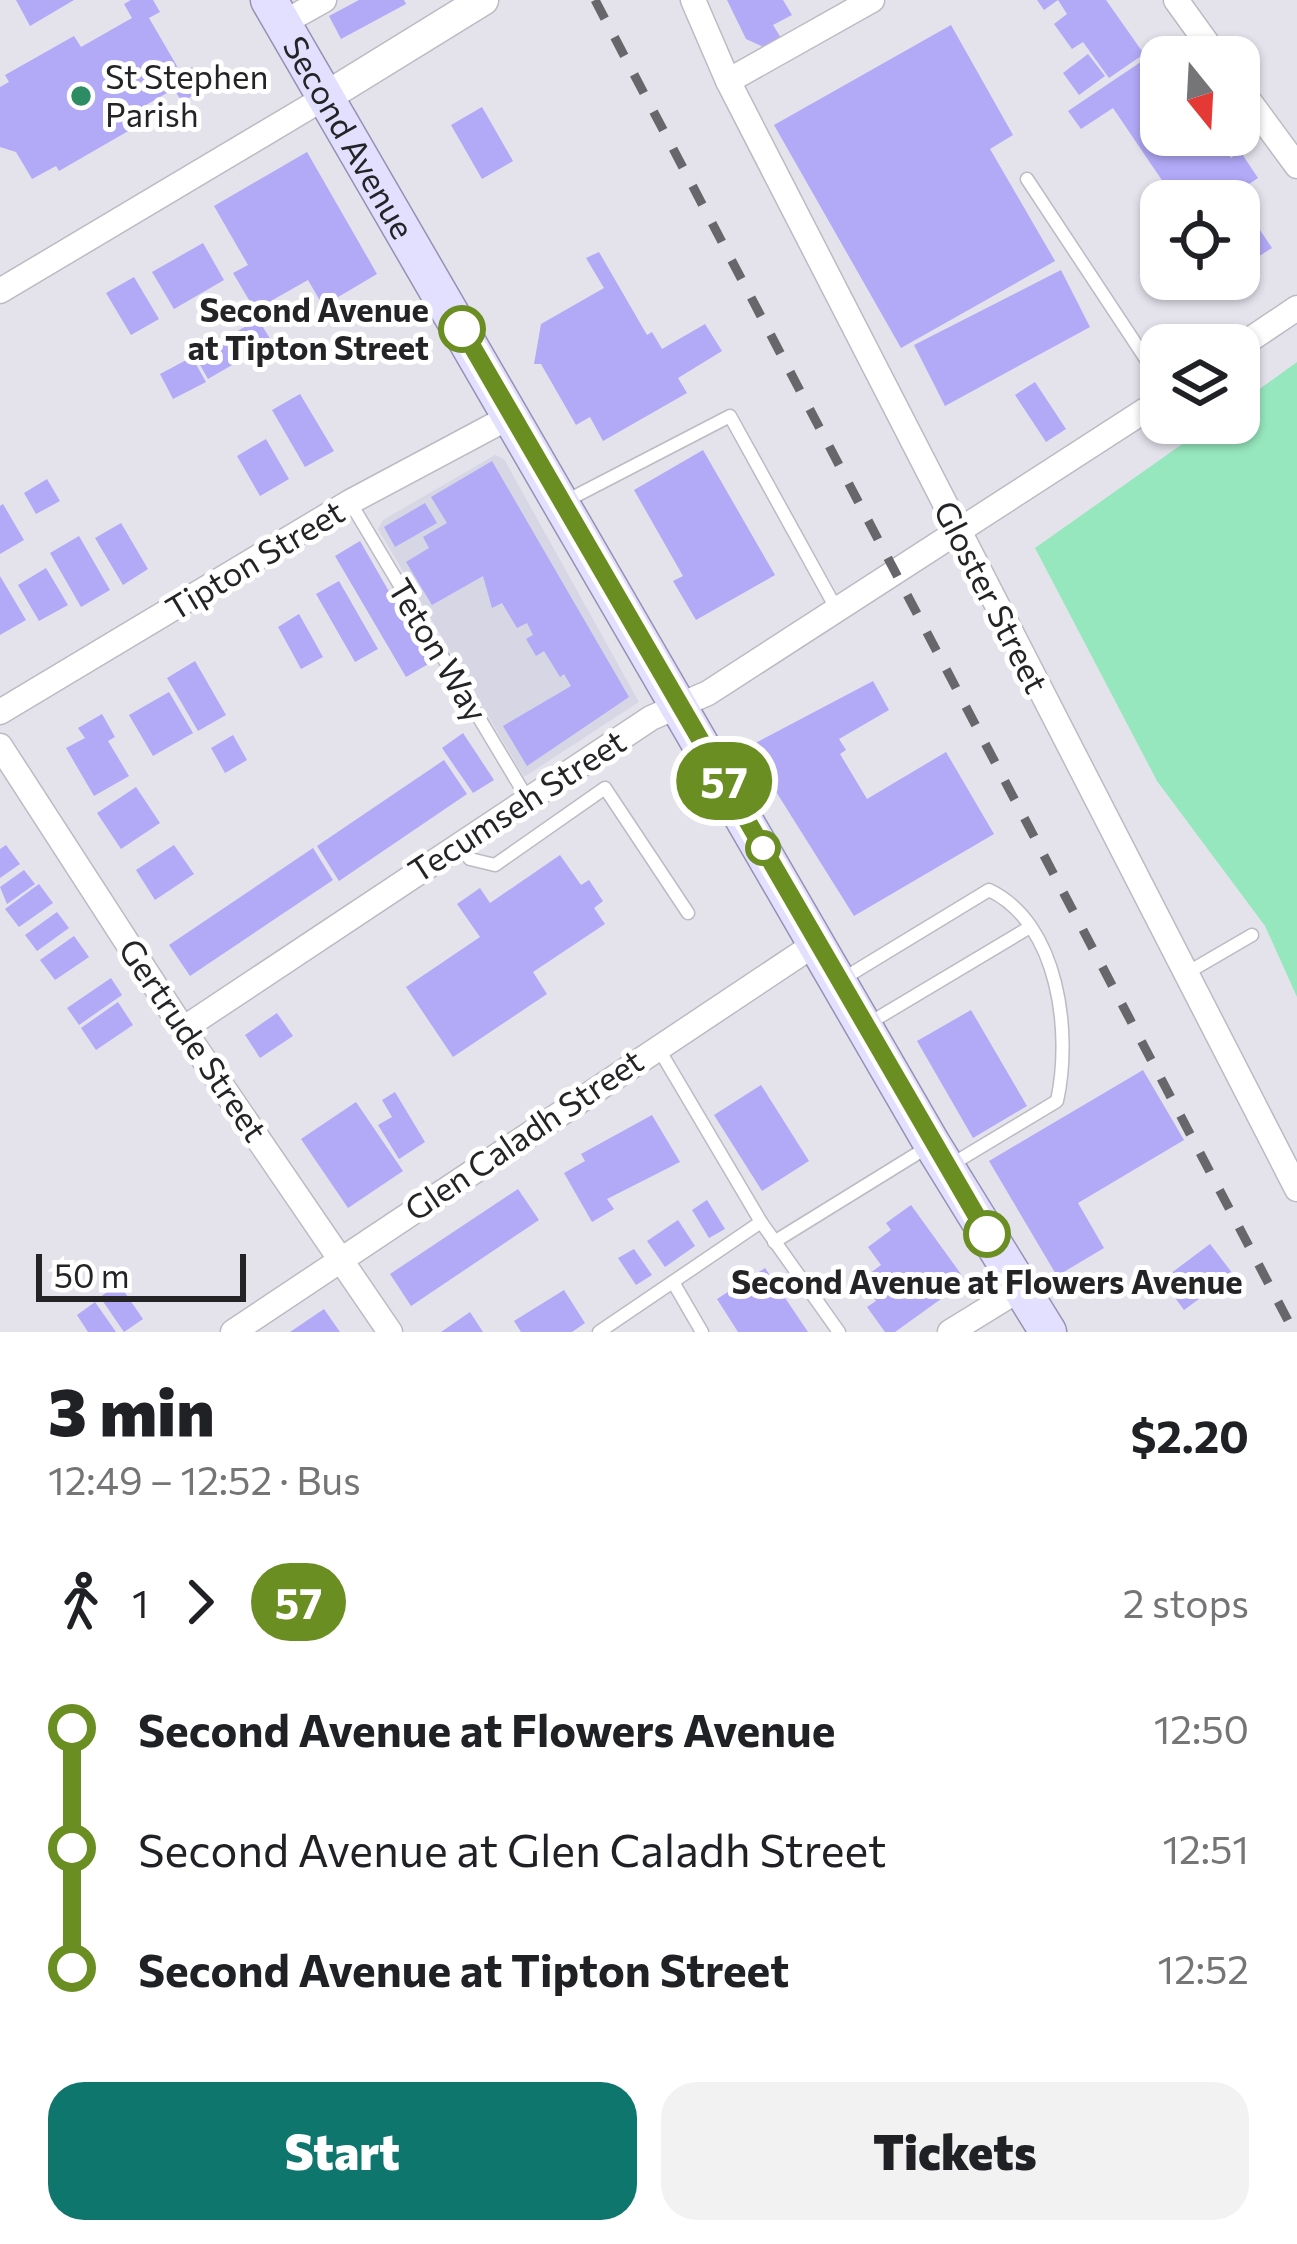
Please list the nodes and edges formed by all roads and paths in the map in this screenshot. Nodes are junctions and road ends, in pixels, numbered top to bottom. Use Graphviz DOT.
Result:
graph roads {
  1 [pos="324,0"];
  2 [pos="483,0"];
  3 [pos="693,0"];
  4 [pos="872,0"];
  5 [pos="1175,0"];
  6 [pos="276,12"];
  7 [pos="1202,36"];
  8 [pos="728,82"];
  9 [pos="324,98"];
  10 [pos="1260,116"];
  11 [pos="1297,166"];
  12 [pos="1027,179"];
  13 [pos="0,291"];
  14 [pos="1297,308"];
  15 [pos="1260,333"];
  16 [pos="1140,350"];
  17 [pos="1140,414"];
  18 [pos="513,415"];
  19 [pos="350,502"];
  20 [pos="563,503"];
  21 [pos="958,531"];
  22 [pos="837,610"];
  23 [pos="682,707"];
  24 [pos="0,712"];
  25 [pos="0,746"];
  26 [pos="586,760"];
  27 [pos="605,788"];
  28 [pos="527,797"];
  29 [pos="458,844"];
  30 [pos="688,914"];
  31 [pos="1030,927"];
  32 [pos="1252,935"];
  33 [pos="818,942"];
  34 [pos="1184,974"];
  35 [pos="839,981"];
  36 [pos="865,1026"];
  37 [pos="183,1029"];
  38 [pos="657,1046"];
  39 [pos="939,1156"];
  40 [pos="1297,1189"];
  41 [pos="761,1222"];
  42 [pos="774,1243"];
  43 [pos="342,1259"];
  44 [pos="673,1282"];
  45 [pos="1020,1289"];
  46 [pos="233,1332"];
  47 [pos="391,1332"];
  48 [pos="598,1332"];
  49 [pos="702,1332"];
  50 [pos="839,1332"];
  51 [pos="950,1332"];
  52 [pos="1048,1332"];
  1 -- 6 [label="street"];
  2 -- 9 [label="street"];
  3 -- 8 [label="street, Gloster Street"];
  4 -- 8 [label="street"];
  5 -- 7 [label="street"];
  6 -- 9 [label="main road, Second Avenue"];
  8 -- 21 [label="street, Gloster Street"];
  9 -- 13 [label="street"];
  9 -- 18 [label="main road, Second Avenue"];
  10 -- 11 [label="street"];
  12 -- 16 [label="lane"];
  14 -- 15 [label="street"];
  17 -- 21 [label="street, Tecumseh Street"];
  18 -- 19 [label="street, Tipton Street"];
  18 -- 20 [label="main road, Second Avenue"];
  19 -- 24 [label="street, Tipton Street"];
  19 -- 28 [label="lane, Teton Way"];
  20 -- 22 [label="lane"];
  20 -- 23 [label="main road, Second Avenue"];
  21 -- 22 [label="street, Tecumseh Street"];
  21 -- 34 [label="street, Gloster Street"];
  22 -- 23 [label="street, Tecumseh Street"];
  23 -- 26 [label="street, Tecumseh Street"];
  23 -- 33 [label="main road, Second Avenue"];
  25 -- 37 [label="street, Gertrude Street"];
  26 -- 27 [label="lane"];
  26 -- 28 [label="street, Tecumseh Street"];
  27 -- 29 [label="lane"];
  27 -- 30 [label="lane"];
  28 -- 29 [label="street, Tecumseh Street"];
  29 -- 37 [label="street, Tecumseh Street"];
  31 -- 35 [label="lane"];
  31 -- 36 [label="lane"];
  31 -- 39 [label="lane"];
  32 -- 34 [label="lane"];
  33 -- 35 [label="main road, Second Avenue"];
  33 -- 38 [label="street, Glen Caladh Street"];
  34 -- 40 [label="street, Gloster Street"];
  35 -- 36 [label="main road, Second Avenue"];
  36 -- 39 [label="main road, Second Avenue"];
  37 -- 43 [label="street, Gertrude Street"];
  38 -- 41 [label="lane"];
  38 -- 43 [label="street, Glen Caladh Street"];
  39 -- 42 [label="lane"];
  39 -- 45 [label="main road, Second Avenue"];
  41 -- 42 [label="lane"];
  41 -- 44 [label="lane"];
  42 -- 50 [label="lane"];
  43 -- 46 [label="street, Glen Caladh Street"];
  43 -- 47 [label="street, Gertrude Street"];
  44 -- 48 [label="lane"];
  44 -- 49 [label="lane"];
  45 -- 51 [label="street"];
  45 -- 52 [label="main road, Second Avenue"];
}
